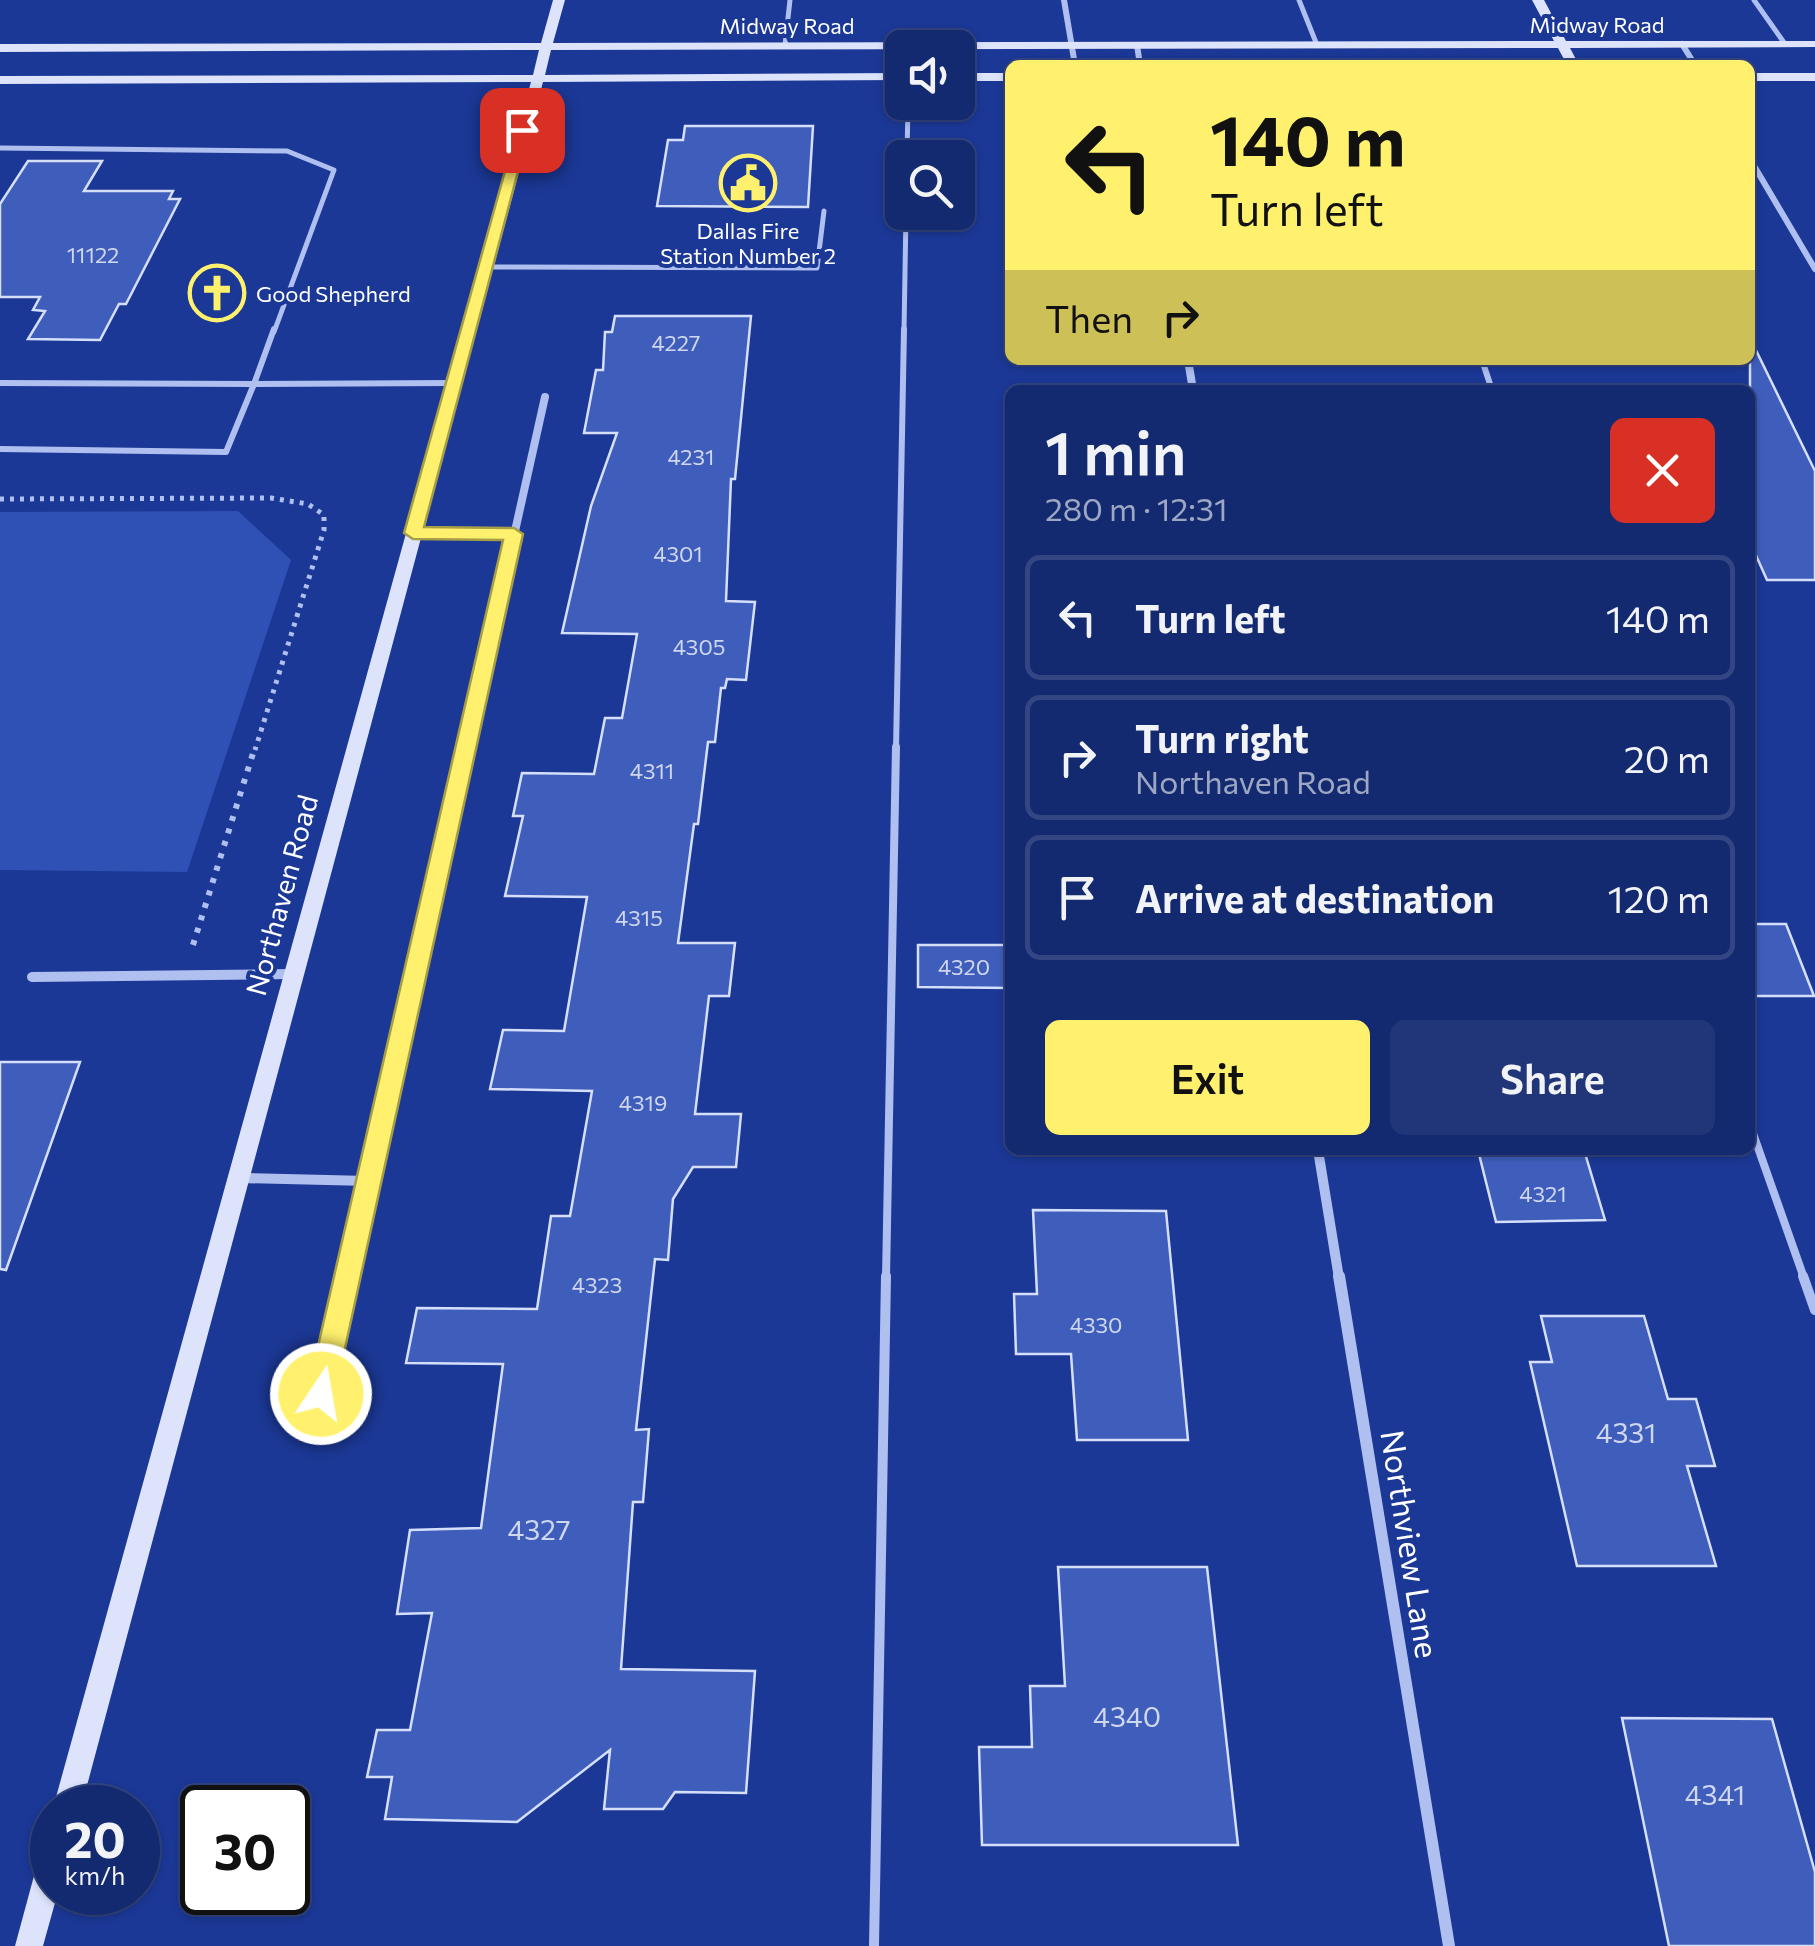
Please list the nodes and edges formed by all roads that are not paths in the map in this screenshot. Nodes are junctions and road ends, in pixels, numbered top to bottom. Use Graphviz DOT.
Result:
graph roads {
  1 [pos="558,0"];
  2 [pos="790,0"];
  3 [pos="1064,0"];
  4 [pos="1298,0"];
  5 [pos="1538,0"];
  6 [pos="1754,0"];
  7 [pos="1564,44"];
  8 [pos="1682,44"];
  9 [pos="1785,44"];
  10 [pos="1815,44"];
  11 [pos="785,45"];
  12 [pos="1073,45"];
  13 [pos="1137,45"];
  14 [pos="1317,45"];
  15 [pos="544,46"];
  16 [pos="0,48"];
  17 [pos="1074,60"];
  18 [pos="1139,60"];
  19 [pos="1571,60"];
  20 [pos="1691,60"];
  21 [pos="885,77"];
  22 [pos="975,77"];
  23 [pos="1005,77"];
  24 [pos="1755,77"];
  25 [pos="1815,77"];
  26 [pos="536,78"];
  27 [pos="0,80"];
  28 [pos="0,148"];
  29 [pos="1755,166"];
  30 [pos="824,211"];
  31 [pos="906,230"];
  32 [pos="485,267"];
  33 [pos="1815,268"];
  34 [pos="0,383"];
  35 [pos="453,383"];
  36 [pos="254,384"];
  37 [pos="545,397"];
  38 [pos="0,449"];
  39 [pos="413,533"];
  40 [pos="514,534"];
  41 [pos="293,974"];
  42 [pos="32,978"];
  43 [pos="1755,1139"];
  44 [pos="1319,1155"];
  45 [pos="239,1178"];
  46 [pos="368,1181"];
  47 [pos="1815,1310"];
  48 [pos="321,1394"];
  49 [pos="73,1785"];
  50 [pos="38,1915"];
  51 [pos="30,1946"];
  52 [pos="874,1946"];
  53 [pos="1449,1946"];
  1 -- 15 [label="main road, Northaven Road"];
  2 -- 11 [label="lane"];
  3 -- 12 [label="street"];
  4 -- 14 [label="lane"];
  5 -- 7 [label="main road"];
  6 -- 9 [label="lane"];
  7 -- 8 [label="main road, Midway Road"];
  7 -- 14 [label="main road, Midway Road"];
  7 -- 19 [label="main road"];
  8 -- 9 [label="main road, Midway Road"];
  8 -- 20 [label="street"];
  9 -- 10 [label="main road, Midway Road"];
  11 -- 12 [label="main road, Midway Road"];
  11 -- 15 [label="main road, Midway Road"];
  12 -- 13 [label="main road, Midway Road"];
  12 -- 17 [label="street"];
  13 -- 14 [label="main road, Midway Road"];
  13 -- 18 [label="street"];
  15 -- 16 [label="main road, Midway Road"];
  15 -- 26 [label="main road, Northaven Road"];
  21 -- 26 [label="main road, Midway Road"];
  22 -- 23 [label="main road"];
  24 -- 25 [label="main road"];
  26 -- 27 [label="main road, Midway Road"];
  26 -- 32 [label="main road, Northaven Road"];
  28 -- 36 [label="lane"];
  29 -- 33 [label="street"];
  30 -- 32 [label="lane"];
  31 -- 52 [label="lane"];
  32 -- 35 [label="main road, Northaven Road"];
  34 -- 36 [label="lane"];
  35 -- 36 [label="lane"];
  35 -- 39 [label="main road, Northaven Road"];
  36 -- 38 [label="lane"];
  37 -- 40 [label="street"];
  39 -- 40 [label="street"];
  39 -- 41 [label="main road, Northaven Road"];
  40 -- 46 [label="street"];
  41 -- 42 [label="street"];
  41 -- 45 [label="main road, Northaven Road"];
  43 -- 47 [label="lane"];
  44 -- 53 [label="street, Northview Lane"];
  45 -- 46 [label="street"];
  45 -- 49 [label="main road, Northaven Road"];
  46 -- 48 [label="street"];
  50 -- 51 [label="main road"];
}
